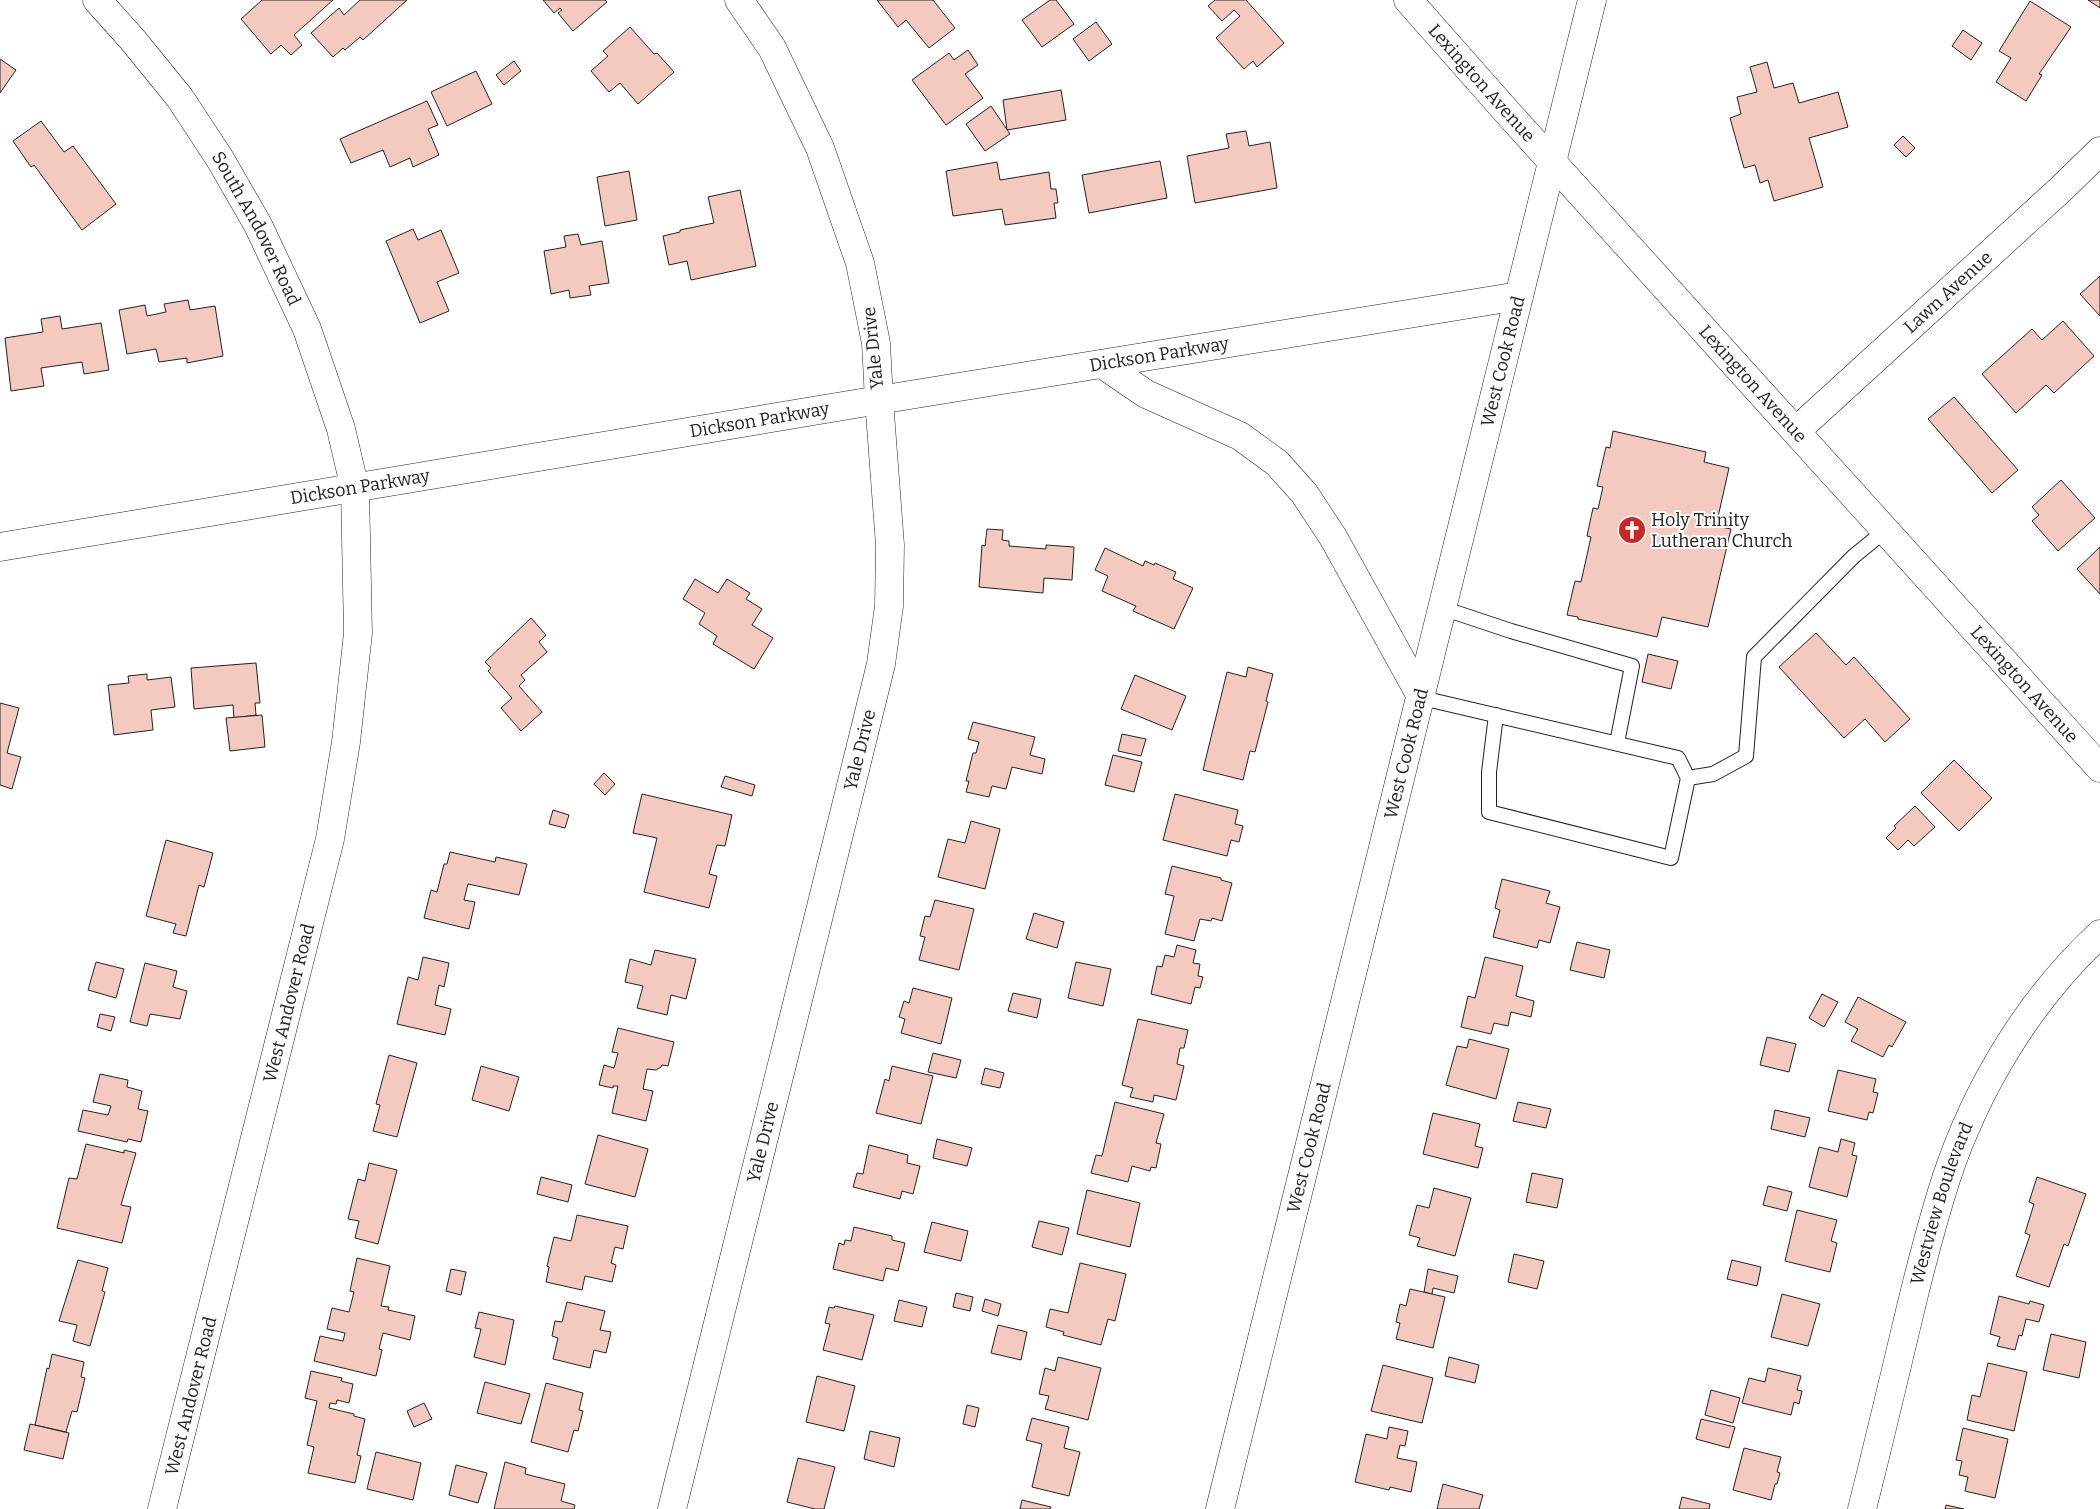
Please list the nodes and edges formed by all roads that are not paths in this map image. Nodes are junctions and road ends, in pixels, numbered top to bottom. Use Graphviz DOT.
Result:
graph roads {
  1 [pos="97,0"];
  2 [pos="738,0"];
  3 [pos="1408,0"];
  4 [pos="1592,0"];
  5 [pos="2100,151"];
  6 [pos="1552,160"];
  7 [pos="1519,296"];
  8 [pos="1102,364"];
  9 [pos="879,400"];
  10 [pos="1796,431"];
  11 [pos="355,489"];
  12 [pos="1886,530"];
  13 [pos="0,547"];
  14 [pos="1442,608"];
  15 [pos="1422,698"];
  16 [pos="1496,715"];
  17 [pos="1617,743"];
  18 [pos="2100,768"];
  19 [pos="1688,778"];
  20 [pos="2100,934"];
  21 [pos="162,1509"];
  22 [pos="672,1509"];
  23 [pos="1220,1509"];
  24 [pos="1862,1509"];
  1 -- 11 [label="street, South Andover Road"];
  2 -- 9 [label="street, Yale Drive"];
  3 -- 6 [label="street, Lexington Avenue"];
  4 -- 6 [label="street, West Cook Road"];
  5 -- 10 [label="street, Lawn Avenue"];
  6 -- 7 [label="street, West Cook Road"];
  6 -- 10 [label="street, Lexington Avenue"];
  7 -- 8 [label="street, Dickson Parkway"];
  7 -- 14 [label="street, West Cook Road"];
  8 -- 9 [label="street, Dickson Parkway"];
  8 -- 15 [label="street"];
  9 -- 11 [label="street, Dickson Parkway"];
  9 -- 22 [label="street, Yale Drive"];
  10 -- 12 [label="street, Lexington Avenue"];
  11 -- 13 [label="street, Dickson Parkway"];
  11 -- 21 [label="street, West Andover Road"];
  12 -- 18 [label="street, Lexington Avenue"];
  12 -- 19 [label="lane"];
  14 -- 15 [label="street, West Cook Road"];
  14 -- 17 [label="lane"];
  15 -- 16 [label="lane"];
  15 -- 23 [label="street, West Cook Road"];
  16 -- 17 [label="lane"];
  16 -- 19 [label="lane"];
  17 -- 19 [label="lane"];
  20 -- 24 [label="street, Westview Boulevard"];
}
